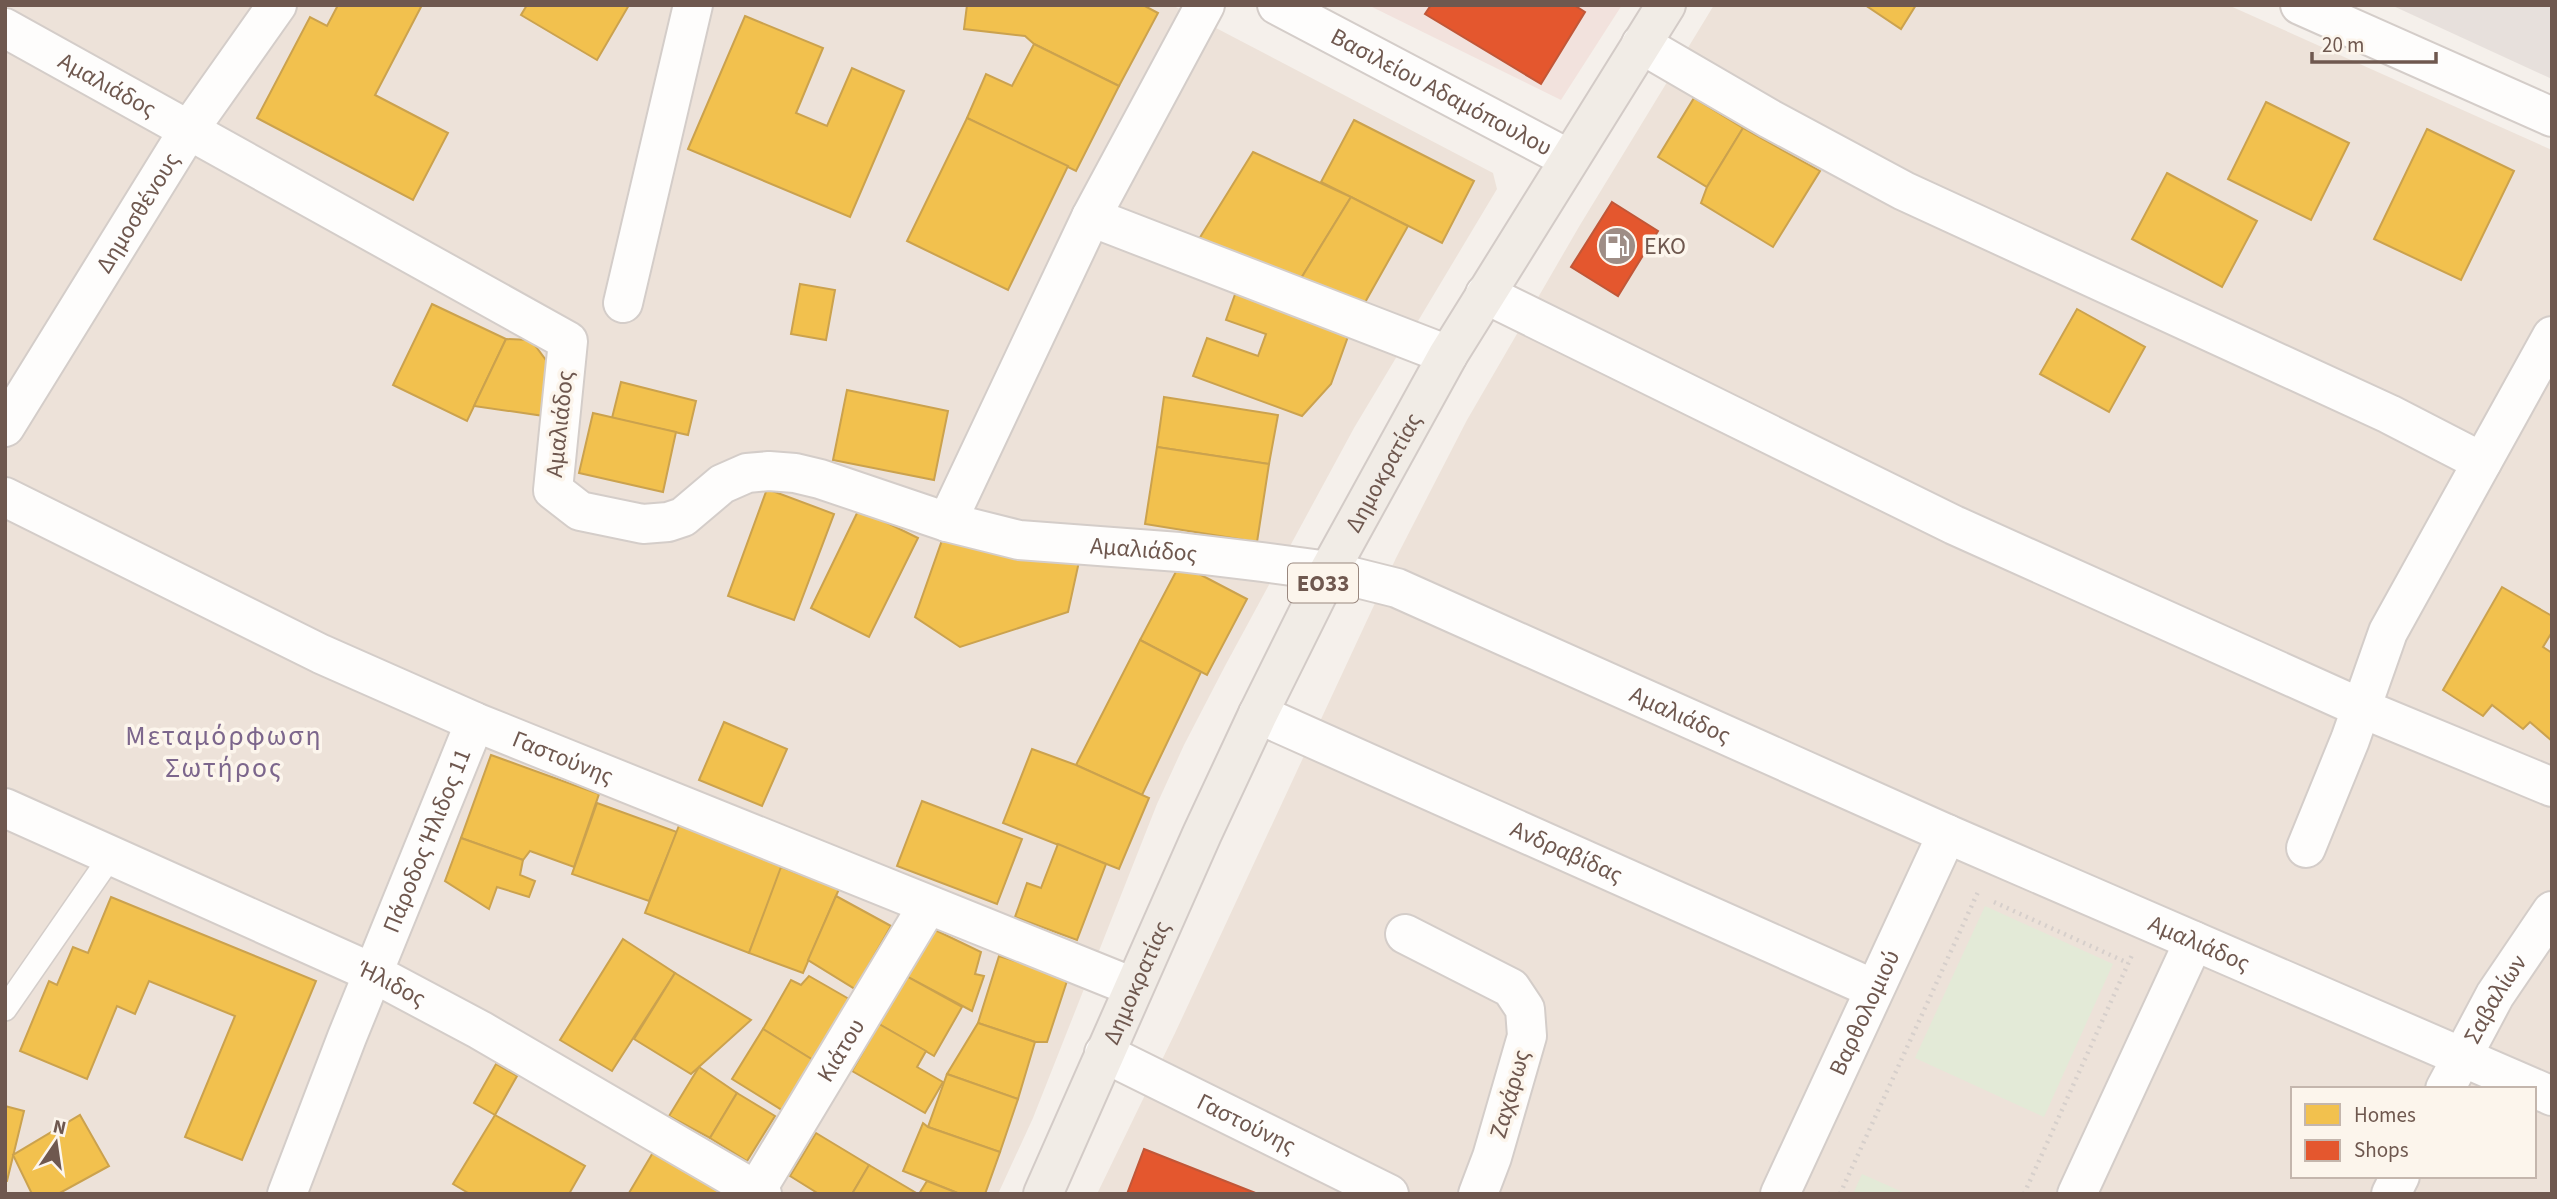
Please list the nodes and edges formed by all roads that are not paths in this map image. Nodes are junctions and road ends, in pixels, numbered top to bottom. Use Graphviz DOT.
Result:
graph roads {
  1 [pos="278,5"];
  2 [pos="693,5"];
  3 [pos="1205,5"];
  4 [pos="1277,5"];
  5 [pos="2300,5"];
  6 [pos="1649,19"];
  7 [pos="5,28"];
  8 [pos="2552,117"];
  9 [pos="188,131"];
  10 [pos="1569,159"];
  11 [pos="1091,217"];
  12 [pos="1485,294"];
  13 [pos="623,303"];
  14 [pos="2552,336"];
  15 [pos="1448,355"];
  16 [pos="5,427"];
  17 [pos="2482,462"];
  18 [pos="5,497"];
  19 [pos="947,522"];
  20 [pos="1329,571"];
  21 [pos="2361,708"];
  22 [pos="1258,714"];
  23 [pos="475,722"];
  24 [pos="2552,787"];
  25 [pos="5,808"];
  26 [pos="1947,834"];
  27 [pos="2306,848"];
  28 [pos="111,856"];
  29 [pos="928,905"];
  30 [pos="2552,911"];
  31 [pos="1405,934"];
  32 [pos="2194,941"];
  33 [pos="373,972"];
  34 [pos="1133,987"];
  35 [pos="1874,989"];
  36 [pos="5,1009"];
  37 [pos="1104,1053"];
  38 [pos="2454,1073"];
  39 [pos="2514,1087"];
  40 [pos="2399,1178"];
  41 [pos="757,1193"];
  42 [pos="287,1194"];
  43 [pos="1043,1194"];
  44 [pos="1389,1194"];
  45 [pos="1478,1194"];
  46 [pos="1780,1194"];
  47 [pos="2077,1194"];
  48 [pos="2391,1194"];
  1 -- 9 [label="street, Δημοσθένους"];
  2 -- 13 [label="street"];
  3 -- 11 [label="street"];
  4 -- 10 [label="street, Βασιλείου Αδαμόπουλου"];
  5 -- 8 [label="street"];
  6 -- 10 [label="main road, Δημοκρατίας / ΕΟ33"];
  6 -- 17 [label="street"];
  7 -- 9 [label="street, Αμαλιάδος"];
  9 -- 16 [label="street, Δημοσθένους"];
  9 -- 19 [label="street, Αμαλιάδος"];
  10 -- 12 [label="main road, Δημοκρατίας / ΕΟ33"];
  11 -- 15 [label="street"];
  11 -- 19 [label="street"];
  12 -- 15 [label="main road, Δημοκρατίας / ΕΟ33"];
  12 -- 21 [label="street"];
  14 -- 17 [label="street"];
  15 -- 20 [label="main road, Δημοκρατίας / ΕΟ33"];
  17 -- 21 [label="street"];
  18 -- 23 [label="street, Γαστούνης"];
  19 -- 20 [label="street, Αμαλιάδος"];
  20 -- 22 [label="main road, Δημοκρατίας / ΕΟ33"];
  20 -- 26 [label="street, Αμαλιάδος"];
  21 -- 24 [label="street"];
  21 -- 27 [label="street"];
  22 -- 34 [label="main road, Δημοκρατίας / ΕΟ33"];
  22 -- 35 [label="street, Ανδραβίδας"];
  23 -- 29 [label="street, Γαστούνης"];
  23 -- 33 [label="street, Πάροδος Ήλιδος 11"];
  25 -- 28 [label="street, Ήλιδος"];
  26 -- 32 [label="street, Αμαλιάδος"];
  26 -- 35 [label="street, Βαρθολομιού"];
  28 -- 33 [label="street, Ήλιδος"];
  28 -- 36 [label="lane"];
  29 -- 34 [label="street, Γαστούνης"];
  29 -- 41 [label="street, Κιάτου"];
  30 -- 38 [label="street, Σαβαλίων"];
  31 -- 45 [label="street, Ζαχάρως"];
  32 -- 38 [label="street, Αμαλιάδος"];
  32 -- 47 [label="street"];
  33 -- 41 [label="street, Ήλιδος"];
  33 -- 42 [label="street, Πάροδος Ήλιδος 11"];
  34 -- 37 [label="main road, Δημοκρατίας / ΕΟ33"];
  35 -- 46 [label="street, Βαρθολομιού"];
  37 -- 43 [label="main road, Δημοκρατίας / ΕΟ33"];
  37 -- 44 [label="street, Γαστούνης"];
  38 -- 39 [label="street, Αμαλιάδος"];
  40 -- 48 [label="street"];
}
